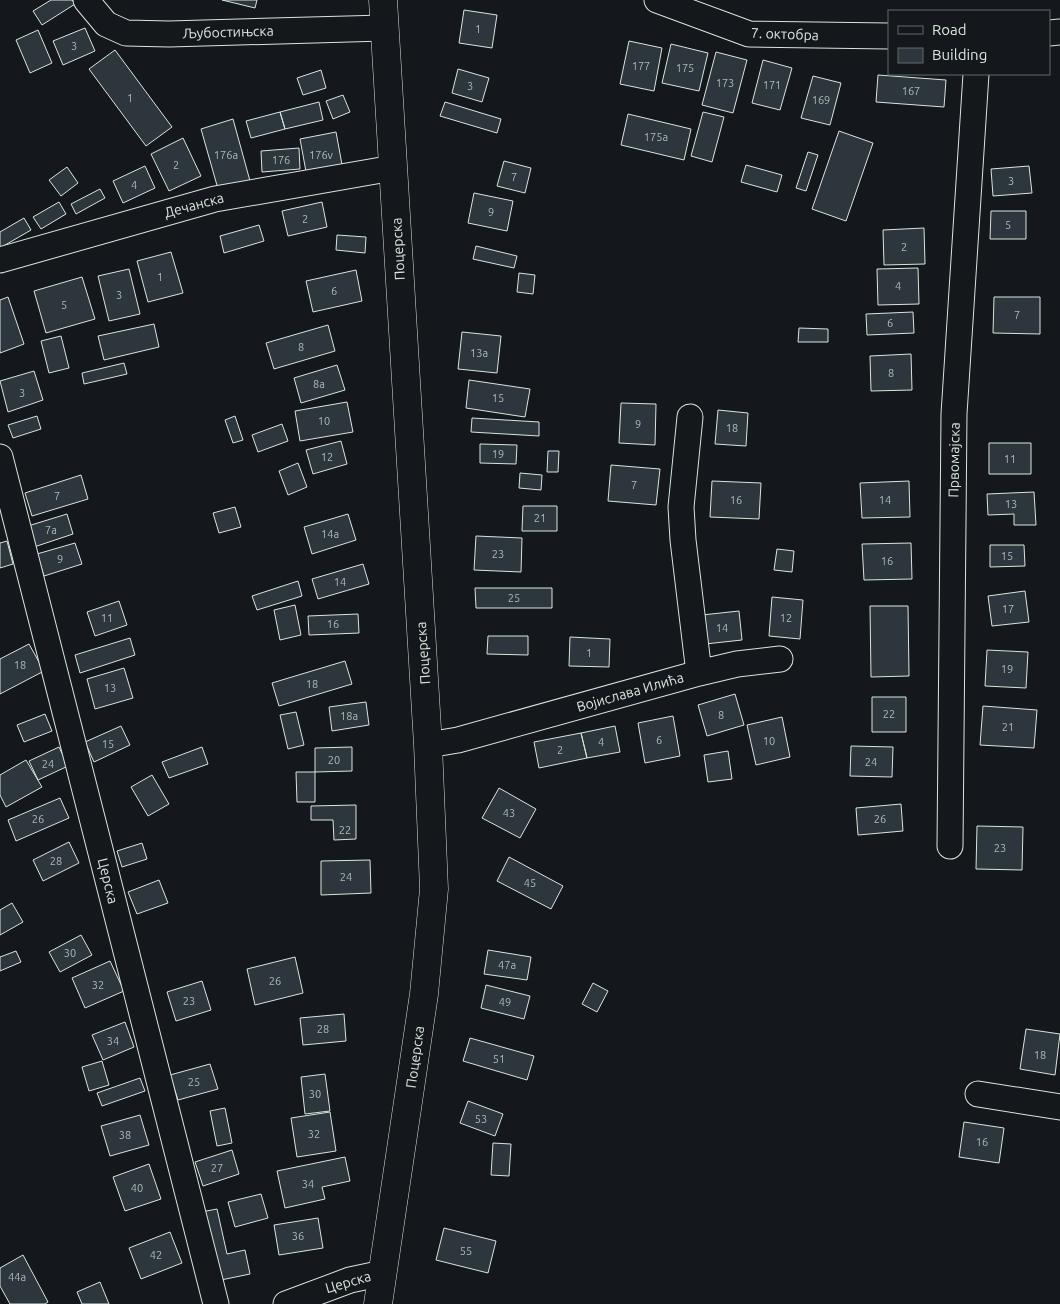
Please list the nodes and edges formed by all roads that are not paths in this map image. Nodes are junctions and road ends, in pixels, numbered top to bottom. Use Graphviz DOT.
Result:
graph roads {
  1 [pos="86,0"];
  2 [pos="383,0"];
  3 [pos="656,0"];
  4 [pos="384,28"];
  5 [pos="888,36"];
  6 [pos="976,75"];
  7 [pos="393,168"];
  8 [pos="0,260"];
  9 [pos="690,417"];
  10 [pos="0,457"];
  11 [pos="780,659"];
  12 [pos="699,672"];
  13 [pos="428,745"];
  14 [pos="950,846"];
  15 [pos="978,1094"];
  16 [pos="1060,1107"];
  17 [pos="383,1273"];
  18 [pos="216,1304"];
  19 [pos="286,1304"];
  20 [pos="378,1304"];
  1 -- 4 [label="street, Љубостињска"];
  2 -- 4 [label="main road, Поцерска"];
  3 -- 5 [label="street, 7. октобра"];
  4 -- 7 [label="main road, Поцерска"];
  6 -- 14 [label="street, Првомајска"];
  7 -- 8 [label="street, Дечанска"];
  7 -- 13 [label="main road, Поцерска"];
  9 -- 12 [label="street, Војислава Илића"];
  10 -- 18 [label="street, Церска"];
  11 -- 12 [label="street"];
  12 -- 13 [label="street, Војислава Илића"];
  13 -- 17 [label="main road, Поцерска"];
  15 -- 16 [label="street"];
  17 -- 19 [label="street, Церска"];
  17 -- 20 [label="main road, Поцерска"];
}
